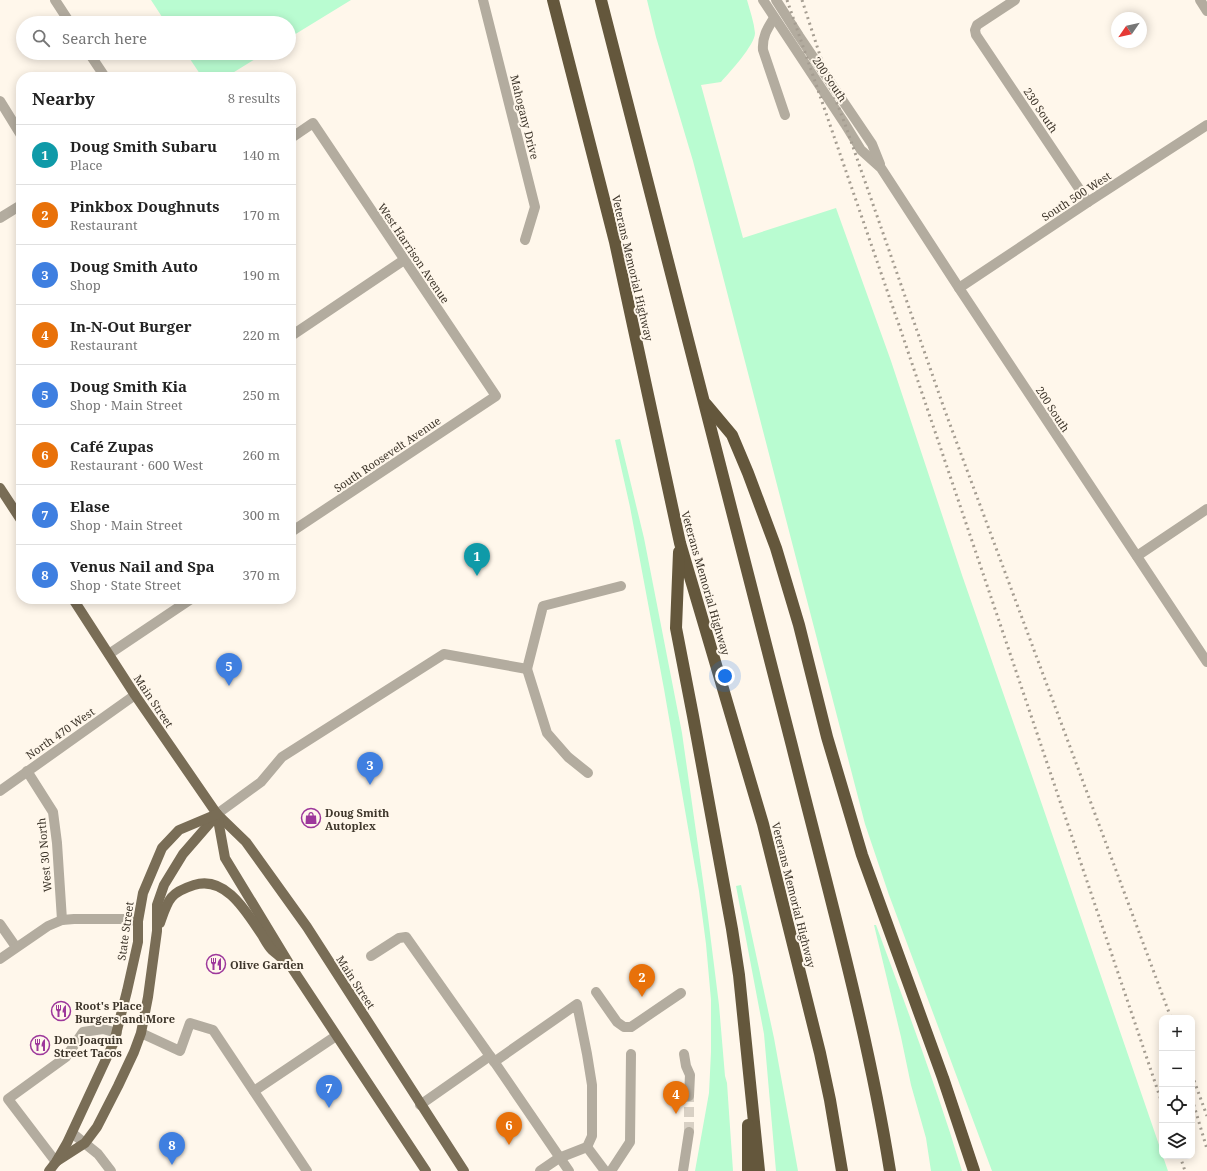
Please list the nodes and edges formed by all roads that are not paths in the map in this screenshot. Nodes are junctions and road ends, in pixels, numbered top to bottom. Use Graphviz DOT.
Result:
graph roads {
  1 [pos="55,0"];
  2 [pos="483,0"];
  3 [pos="553,0"];
  4 [pos="601,0"];
  5 [pos="763,0"];
  6 [pos="776,0"];
  7 [pos="1015,0"];
  8 [pos="1200,0"];
  9 [pos="1207,11"];
  10 [pos="65,16"];
  11 [pos="774,18"];
  12 [pos="94,60"];
  13 [pos="102,72"];
  14 [pos="0,101"];
  15 [pos="785,116"];
  16 [pos="1207,125"];
  17 [pos="16,127"];
  18 [pos="296,135"];
  19 [pos="881,167"];
  20 [pos="1088,202"];
  21 [pos="16,208"];
  22 [pos="0,218"];
  23 [pos="525,240"];
  24 [pos="404,260"];
  25 [pos="959,288"];
  26 [pos="296,333"];
  27 [pos="496,396"];
  28 [pos="702,400"];
  29 [pos="0,488"];
  30 [pos="1207,509"];
  31 [pos="16,512"];
  32 [pos="296,529"];
  33 [pos="680,543"];
  34 [pos="1137,556"];
  35 [pos="621,586"];
  36 [pos="76,604"];
  37 [pos="184,604"];
  38 [pos="109,654"];
  39 [pos="1207,662"];
  40 [pos="527,669"];
  41 [pos="135,695"];
  42 [pos="27,771"];
  43 [pos="588,773"];
  44 [pos="0,791"];
  45 [pos="217,814"];
  46 [pos="62,920"];
  47 [pos="138,921"];
  48 [pos="0,924"];
  49 [pos="157,931"];
  50 [pos="16,947"];
  51 [pos="371,956"];
  52 [pos="0,959"];
  53 [pos="290,965"];
  54 [pos="596,992"];
  55 [pos="681,993"];
  56 [pos="117,1033"];
  57 [pos="141,1033"];
  58 [pos="336,1036"];
  59 [pos="631,1054"];
  60 [pos="684,1054"];
  61 [pos="492,1059"];
  62 [pos="749,1074"];
  63 [pos="254,1091"];
  64 [pos="689,1096"];
  65 [pos="420,1105"];
  66 [pos="689,1132"];
  67 [pos="72,1133"];
  68 [pos="85,1144"];
  69 [pos="587,1147"];
  70 [pos="559,1158"];
  71 [pos="56,1162"];
  72 [pos="49,1171"];
  73 [pos="111,1171"];
  74 [pos="306,1171"];
  75 [pos="426,1171"];
  76 [pos="464,1171"];
  77 [pos="540,1171"];
  78 [pos="568,1171"];
  79 [pos="605,1171"];
  80 [pos="611,1171"];
  81 [pos="683,1171"];
  82 [pos="748,1171"];
  83 [pos="759,1171"];
  84 [pos="842,1171"];
  85 [pos="890,1171"];
  86 [pos="974,1171"];
  1 -- 10 [label="street"];
  2 -- 23 [label="street, Mahogany Drive"];
  3 -- 33 [label="highway, Veterans Memorial Highway"];
  4 -- 28 [label="highway"];
  5 -- 11 [label="street, 200 South"];
  6 -- 19 [label="street, 200 South"];
  7 -- 20 [label="street, 230 South"];
  8 -- 9 [label="street"];
  11 -- 15 [label="street"];
  11 -- 19 [label="street, 200 South"];
  12 -- 13 [label="street"];
  14 -- 17 [label="street"];
  16 -- 20 [label="street, South 500 West"];
  18 -- 24 [label="street, West Harrison Avenue"];
  19 -- 25 [label="street, 200 South"];
  20 -- 25 [label="street, South 500 West"];
  21 -- 22 [label="street"];
  24 -- 26 [label="street"];
  24 -- 27 [label="street, West Harrison Avenue"];
  25 -- 34 [label="street, 200 South"];
  27 -- 32 [label="street, South Roosevelt Avenue"];
  28 -- 85 [label="highway"];
  28 -- 86 [label="highway"];
  29 -- 31 [label="main road"];
  30 -- 34 [label="street"];
  33 -- 62 [label="highway"];
  33 -- 84 [label="highway, Veterans Memorial Highway"];
  34 -- 39 [label="street, 200 South"];
  35 -- 40 [label="street"];
  36 -- 38 [label="main road, Main Street"];
  37 -- 38 [label="street"];
  38 -- 41 [label="main road, Main Street"];
  40 -- 43 [label="street"];
  40 -- 45 [label="street"];
  41 -- 42 [label="street, North 470 West"];
  41 -- 45 [label="main road, Main Street"];
  42 -- 44 [label="street, North 470 West"];
  42 -- 46 [label="street, West 30 North"];
  45 -- 47 [label="main road, State Street"];
  45 -- 49 [label="main road"];
  45 -- 53 [label="main road, Main Street"];
  45 -- 65 [label="main road, Main Street"];
  46 -- 47 [label="street"];
  46 -- 50 [label="street"];
  47 -- 56 [label="main road, State Street"];
  48 -- 50 [label="street"];
  49 -- 53 [label="main road"];
  49 -- 57 [label="main road, State Street"];
  50 -- 52 [label="street"];
  51 -- 61 [label="street"];
  53 -- 58 [label="main road, Main Street"];
  54 -- 55 [label="street"];
  56 -- 67 [label="main road, State Street"];
  56 -- 71 [label="street"];
  57 -- 63 [label="street"];
  57 -- 68 [label="main road, State Street"];
  58 -- 63 [label="street"];
  58 -- 75 [label="main road, Main Street"];
  59 -- 80 [label="street"];
  60 -- 64 [label="street"];
  61 -- 65 [label="street"];
  61 -- 69 [label="street"];
  61 -- 70 [label="street"];
  62 -- 82 [label="highway"];
  62 -- 83 [label="highway"];
  63 -- 74 [label="street"];
  65 -- 76 [label="main road, Main Street"];
  66 -- 81 [label="street"];
  67 -- 68 [label="street"];
  67 -- 71 [label="main road, State Street"];
  68 -- 71 [label="main road, State Street"];
  68 -- 73 [label="street"];
  69 -- 70 [label="street"];
  69 -- 79 [label="street"];
  70 -- 77 [label="street"];
  70 -- 78 [label="street"];
  71 -- 72 [label="main road, State Street"];
}
